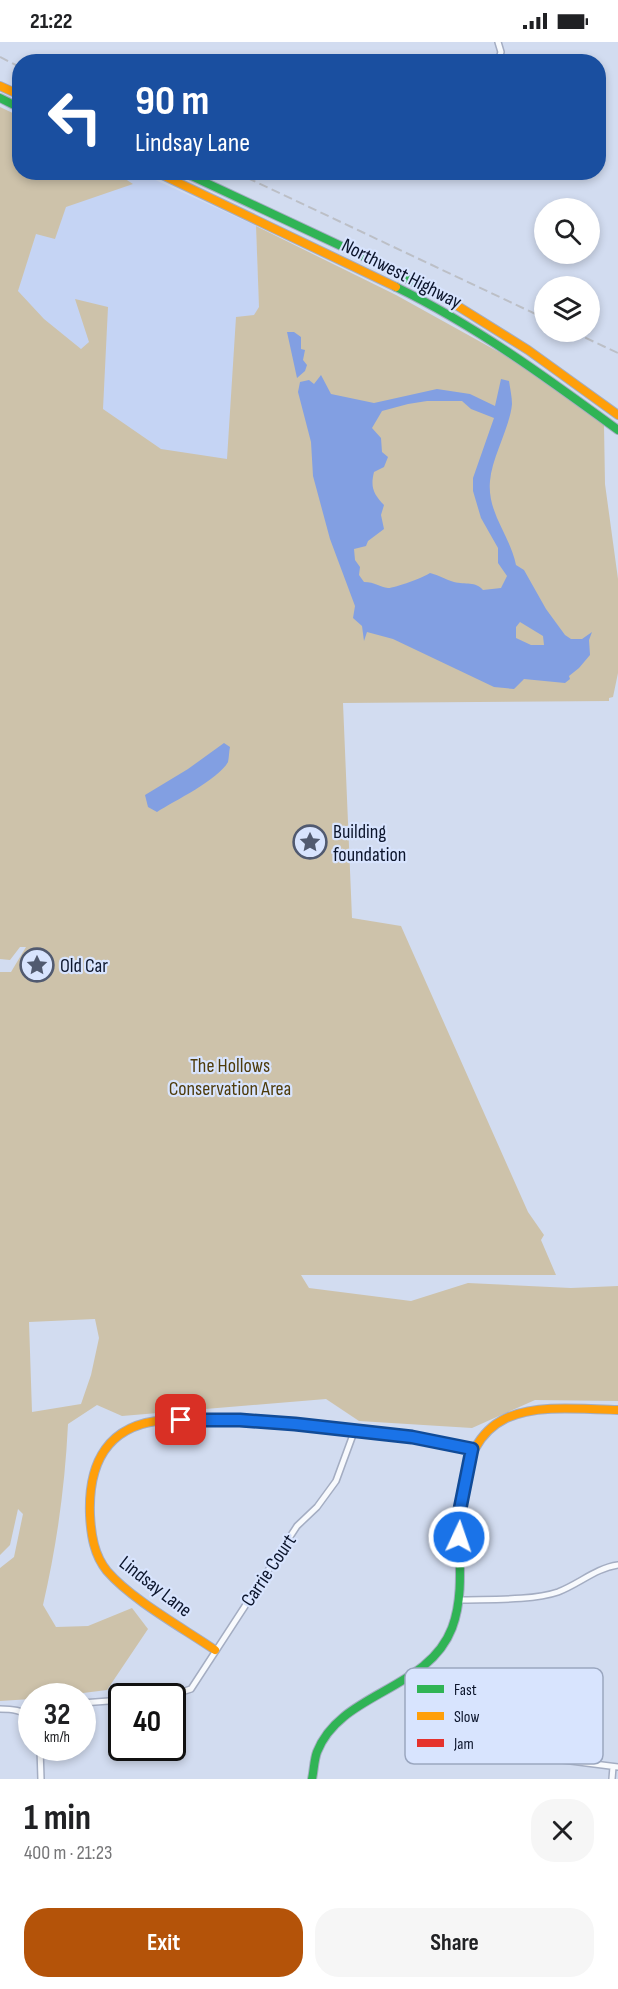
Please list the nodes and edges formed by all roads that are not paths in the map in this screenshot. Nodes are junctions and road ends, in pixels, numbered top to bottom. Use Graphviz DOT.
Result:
graph roads {
  1 [pos="173,180"];
  2 [pos="200,180"];
  3 [pos="618,415"];
  4 [pos="618,430"];
  5 [pos="618,1410"];
  6 [pos="354,1432"];
  7 [pos="472,1449"];
  8 [pos="618,1565"];
  9 [pos="459,1600"];
  10 [pos="215,1650"];
  11 [pos="423,1668"];
  12 [pos="405,1681"];
  13 [pos="186,1691"];
  14 [pos="0,1709"];
  15 [pos="18,1711"];
  16 [pos="40,1761"];
  17 [pos="592,1764"];
  18 [pos="615,1767"];
  19 [pos="41,1779"];
  20 [pos="312,1779"];
  21 [pos="612,1779"];
  1 -- 4 [label="street, Northwest Highway"];
  2 -- 3 [label="street, Northwest Highway"];
  5 -- 7 [label="street"];
  6 -- 7 [label="street, Lindsay Lane"];
  6 -- 10 [label="street, Carrie Court"];
  6 -- 10 [label="street, Lindsay Lane"];
  7 -- 9 [label="street"];
  8 -- 9 [label="street"];
  9 -- 11 [label="street"];
  10 -- 13 [label="street, Carrie Court"];
  12 -- 20 [label="street"];
  14 -- 15 [label="street"];
  16 -- 19 [label="street"];
  17 -- 18 [label="street"];
  18 -- 21 [label="street"];
}
